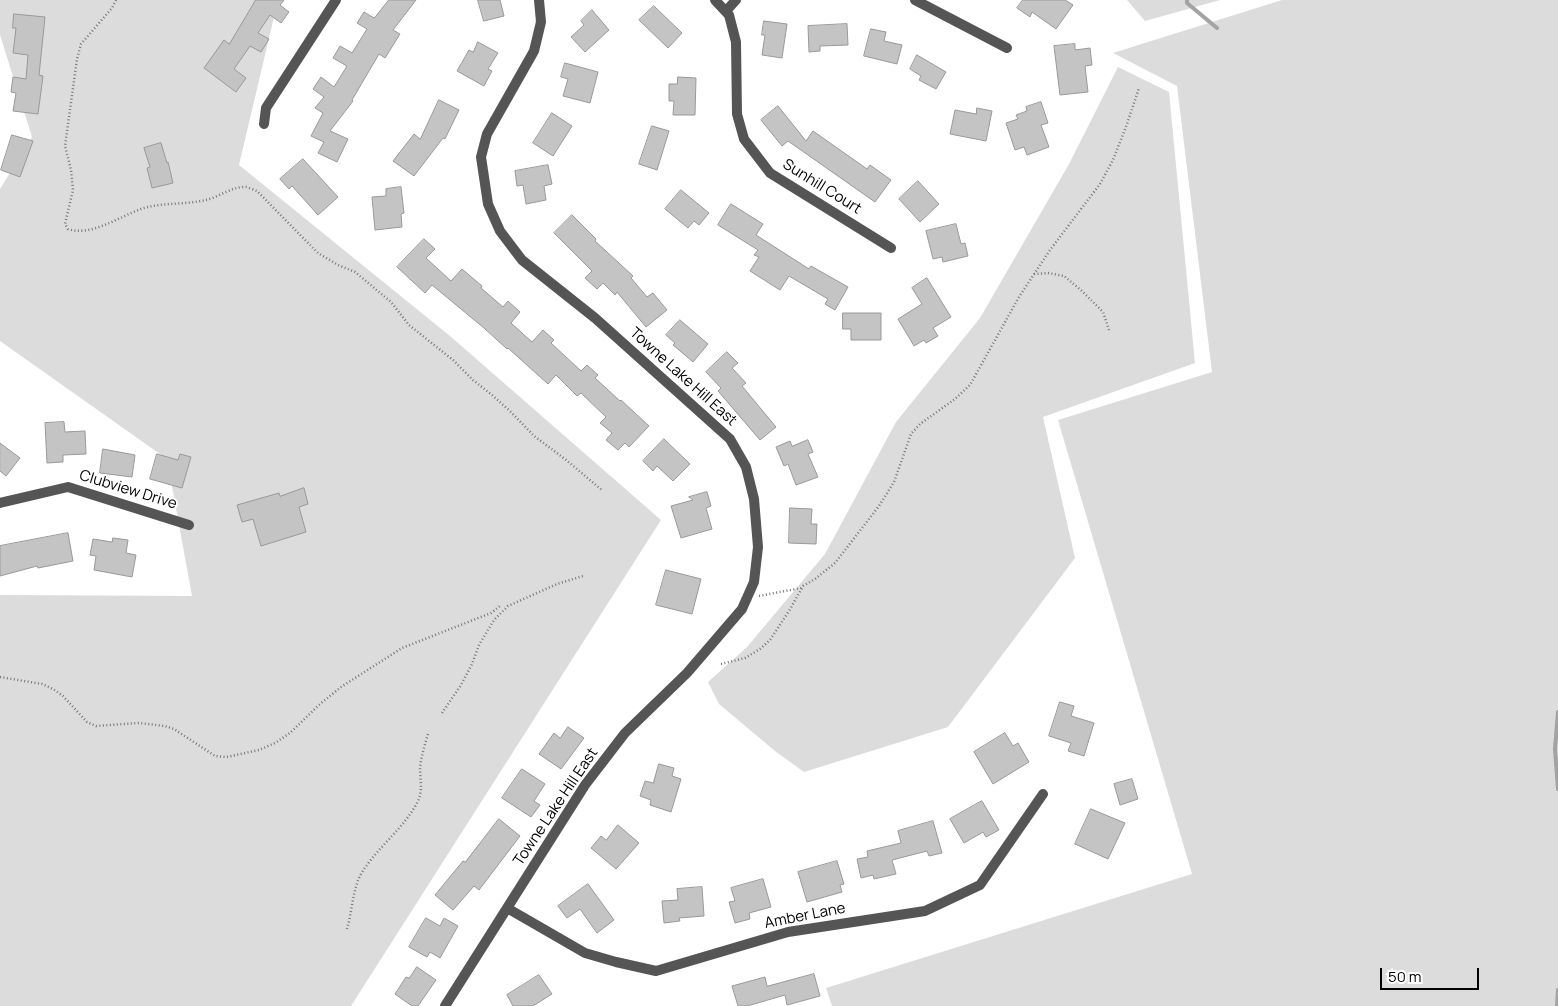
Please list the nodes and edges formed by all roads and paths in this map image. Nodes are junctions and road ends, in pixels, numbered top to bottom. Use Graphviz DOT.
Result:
graph roads {
  1 [pos="116,0"];
  2 [pos="336,0"];
  3 [pos="539,0"];
  4 [pos="715,0"];
  5 [pos="736,0"];
  6 [pos="915,0"];
  7 [pos="726,11"];
  8 [pos="1007,48"];
  9 [pos="1139,88"];
  10 [pos="264,124"];
  11 [pos="891,248"];
  12 [pos="1034,274"];
  13 [pos="1109,330"];
  14 [pos="603,491"];
  15 [pos="0,504"];
  16 [pos="189,525"];
  17 [pos="583,576"];
  18 [pos="802,588"];
  19 [pos="754,595"];
  20 [pos="500,606"];
  21 [pos="721,664"];
  22 [pos="0,677"];
  23 [pos="442,713"];
  24 [pos="428,734"];
  25 [pos="1043,794"];
  26 [pos="507,908"];
  27 [pos="347,929"];
  28 [pos="445,1006"];
  1 -- 14 [label="path"];
  2 -- 10 [label="street"];
  3 -- 26 [label="street, Towne Lake Hill East"];
  4 -- 7 [label="street, Sunhill Court"];
  5 -- 7 [label="street"];
  6 -- 8 [label="street"];
  7 -- 11 [label="street, Sunhill Court"];
  9 -- 12 [label="path"];
  12 -- 13 [label="path"];
  12 -- 18 [label="path"];
  15 -- 16 [label="street, Clubview Drive"];
  17 -- 23 [label="path"];
  18 -- 19 [label="path"];
  18 -- 21 [label="path"];
  20 -- 22 [label="path"];
  24 -- 27 [label="path"];
  25 -- 26 [label="street, Amber Lane"];
  26 -- 28 [label="street, Towne Lake Hill East"];
}
